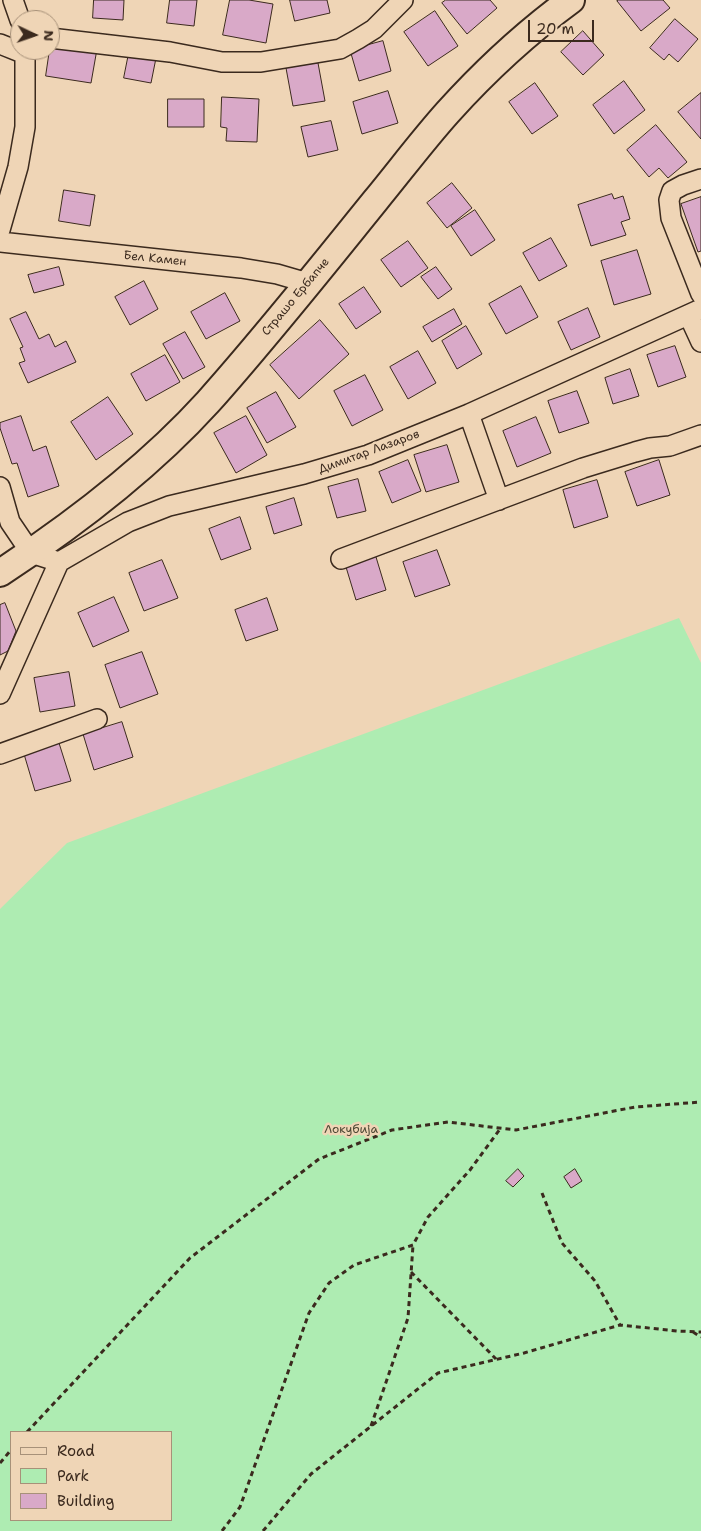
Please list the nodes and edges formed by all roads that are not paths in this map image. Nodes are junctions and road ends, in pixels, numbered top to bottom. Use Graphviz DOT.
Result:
graph roads {
  1 [pos="403,0"];
  2 [pos="571,0"];
  3 [pos="60,39"];
  4 [pos="25,60"];
  5 [pos="701,180"];
  6 [pos="0,230"];
  7 [pos="0,242"];
  8 [pos="308,284"];
  9 [pos="701,294"];
  10 [pos="695,312"];
  11 [pos="701,342"];
  12 [pos="469,414"];
  13 [pos="701,435"];
  14 [pos="0,487"];
  15 [pos="499,500"];
  16 [pos="31,553"];
  17 [pos="341,559"];
  18 [pos="59,562"];
  19 [pos="0,573"];
  20 [pos="0,694"];
  21 [pos="97,719"];
  22 [pos="0,754"];
  1 -- 3 [label="street"];
  2 -- 8 [label="main road, Страшо Ербапче"];
  4 -- 6 [label="street"];
  5 -- 9 [label="street"];
  7 -- 8 [label="street, Бел Камен"];
  8 -- 16 [label="main road, Страшо Ербапче"];
  10 -- 11 [label="street"];
  10 -- 12 [label="street, Димитар Лазаров"];
  12 -- 15 [label="street"];
  12 -- 18 [label="street, Димитар Лазаров"];
  13 -- 15 [label="street"];
  14 -- 16 [label="street"];
  15 -- 17 [label="street"];
  16 -- 18 [label="street"];
  16 -- 19 [label="main road, Страшо Ербапче"];
  18 -- 20 [label="street"];
  21 -- 22 [label="street"];
}
